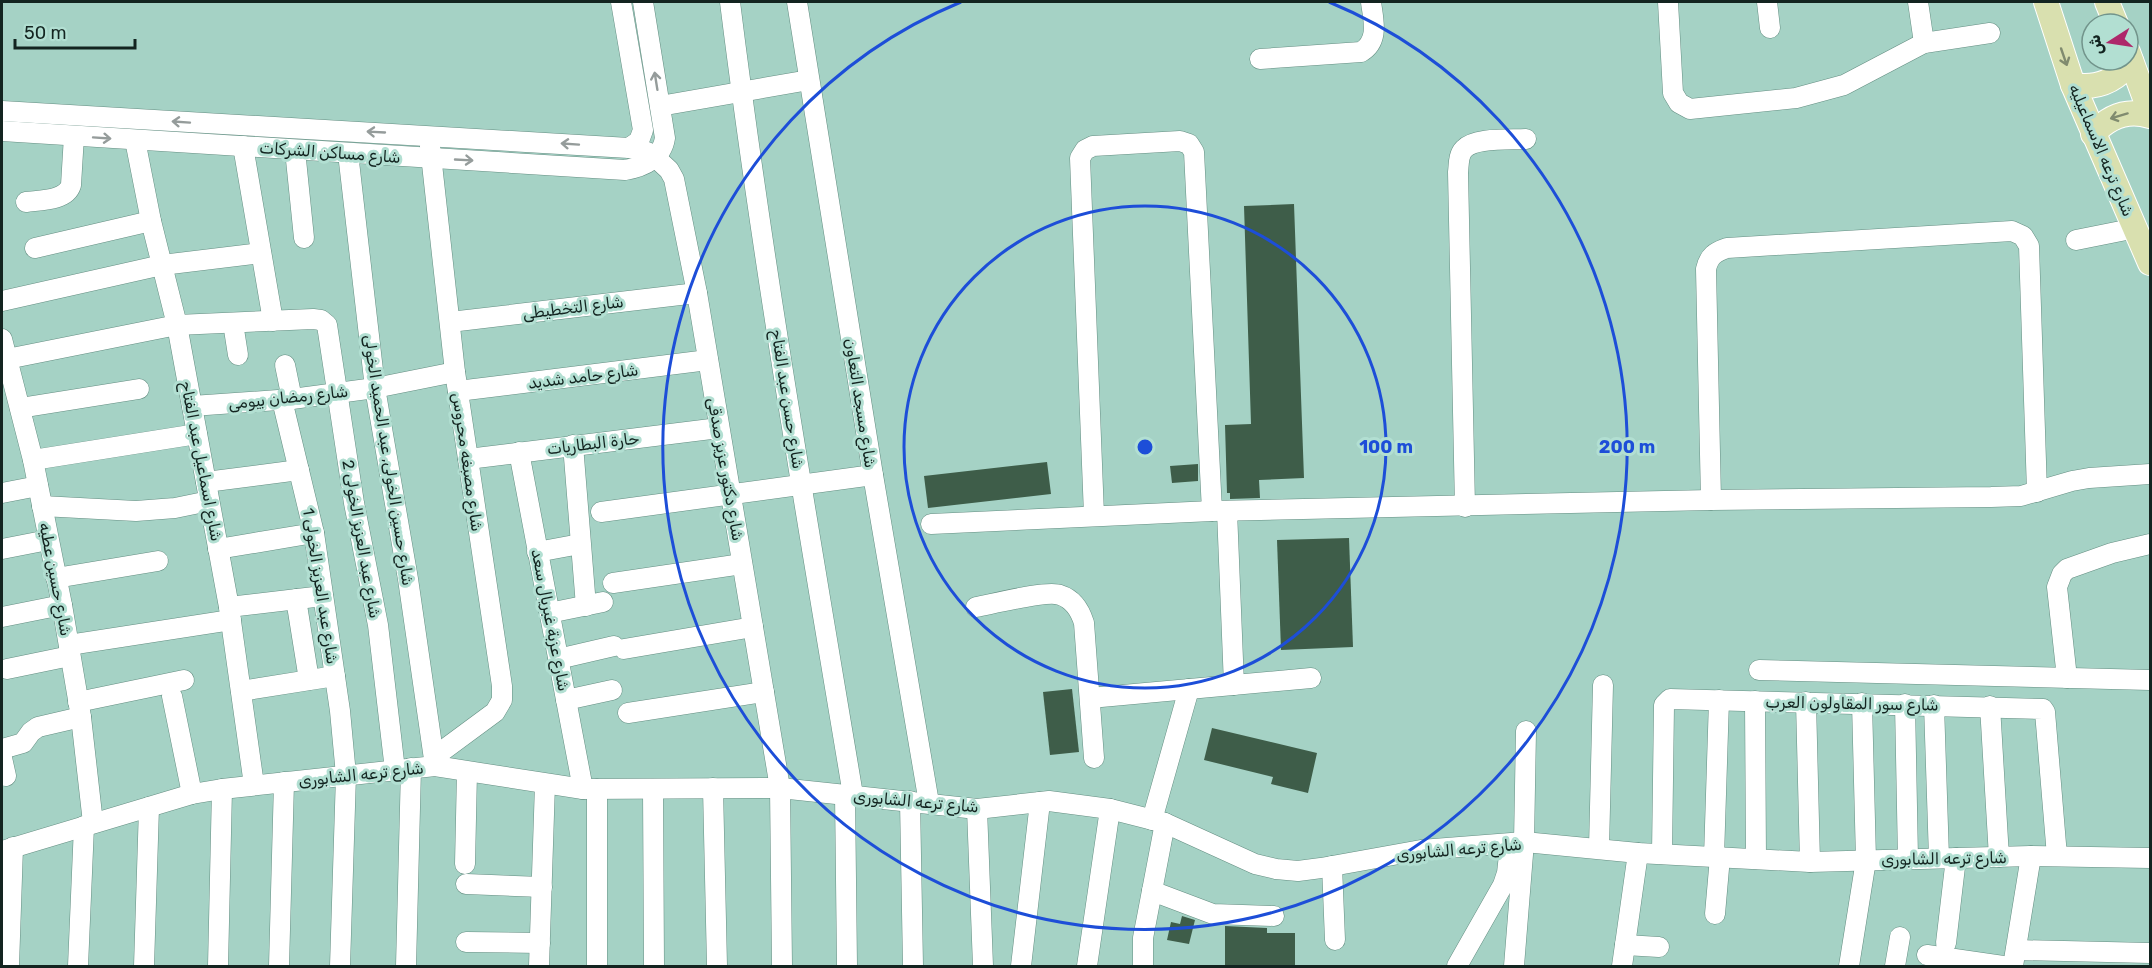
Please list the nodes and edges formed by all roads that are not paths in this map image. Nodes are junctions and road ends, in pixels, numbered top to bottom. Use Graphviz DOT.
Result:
graph roads {
  1 [pos="621,2"];
  2 [pos="643,2"];
  3 [pos="730,2"];
  4 [pos="797,2"];
  5 [pos="1371,2"];
  6 [pos="1668,2"];
  7 [pos="1767,2"];
  8 [pos="1918,2"];
  9 [pos="2046,2"];
  10 [pos="1770,28"];
  11 [pos="1990,33"];
  12 [pos="1924,42"];
  13 [pos="1260,59"];
  14 [pos="2119,72"];
  15 [pos="2136,72"];
  16 [pos="809,80"];
  17 [pos="2073,85"];
  18 [pos="741,92"];
  19 [pos="660,106"];
  20 [pos="2,111"];
  21 [pos="2151,114"];
  22 [pos="2,131"];
  23 [pos="2093,134"];
  24 [pos="429,135"];
  25 [pos="74,136"];
  26 [pos="1526,139"];
  27 [pos="135,140"];
  28 [pos="243,146"];
  29 [pos="628,148"];
  30 [pos="295,150"];
  31 [pos="348,153"];
  32 [pos="655,157"];
  33 [pos="432,158"];
  34 [pos="26,202"];
  35 [pos="151,221"];
  36 [pos="2136,228"];
  37 [pos="304,238"];
  38 [pos="2076,240"];
  39 [pos="35,248"];
  40 [pos="261,253"];
  41 [pos="2151,263"];
  42 [pos="162,265"];
  43 [pos="697,293"];
  44 [pos="2,301"];
  45 [pos="273,321"];
  46 [pos="450,322"];
  47 [pos="233,323"];
  48 [pos="177,325"];
  49 [pos="2,339"];
  50 [pos="238,355"];
  51 [pos="5,359"];
  52 [pos="708,360"];
  53 [pos="285,364"];
  54 [pos="457,381"];
  55 [pos="375,388"];
  56 [pos="139,389"];
  57 [pos="337,393"];
  58 [pos="287,399"];
  59 [pos="192,406"];
  60 [pos="20,408"];
  61 [pos="720,428"];
  62 [pos="197,434"];
  63 [pos="573,445"];
  64 [pos="519,452"];
  65 [pos="468,459"];
  66 [pos="33,460"];
  67 [pos="299,470"];
  68 [pos="2151,474"];
  69 [pos="873,475"];
  70 [pos="801,485"];
  71 [pos="38,486"];
  72 [pos="208,491"];
  73 [pos="2037,492"];
  74 [pos="2,493"];
  75 [pos="730,494"];
  76 [pos="1711,500"];
  77 [pos="42,506"];
  78 [pos="1465,507"];
  79 [pos="1220,511"];
  80 [pos="601,512"];
  81 [pos="1094,515"];
  82 [pos="931,524"];
  83 [pos="314,533"];
  84 [pos="48,540"];
  85 [pos="580,544"];
  86 [pos="2151,544"];
  87 [pos="2,549"];
  88 [pos="218,549"];
  89 [pos="537,552"];
  90 [pos="158,561"];
  91 [pos="742,564"];
  92 [pos="56,579"];
  93 [pos="613,582"];
  94 [pos="323,596"];
  95 [pos="296,599"];
  96 [pos="62,605"];
  97 [pos="976,607"];
  98 [pos="230,614"];
  99 [pos="549,614"];
  100 [pos="2,617"];
  101 [pos="753,627"];
  102 [pos="70,650"];
  103 [pos="558,659"];
  104 [pos="7,669"];
  105 [pos="1759,670"];
  106 [pos="335,676"];
  107 [pos="1311,678"];
  108 [pos="2067,678"];
  109 [pos="309,680"];
  110 [pos="2151,680"];
  111 [pos="1234,685"];
  112 [pos="1603,685"];
  113 [pos="1189,689"];
  114 [pos="612,690"];
  115 [pos="241,691"];
  116 [pos="764,692"];
  117 [pos="1090,698"];
  118 [pos="566,700"];
  119 [pos="1719,700"];
  120 [pos="1755,701"];
  121 [pos="1806,702"];
  122 [pos="1862,703"];
  123 [pos="1905,704"];
  124 [pos="1934,705"];
  125 [pos="1990,706"];
  126 [pos="80,710"];
  127 [pos="628,713"];
  128 [pos="1526,731"];
  129 [pos="2,749"];
  130 [pos="1094,758"];
  131 [pos="435,761"];
  132 [pos="403,769"];
  133 [pos="467,772"];
  134 [pos="346,775"];
  135 [pos="284,782"];
  136 [pos="545,784"];
  137 [pos="254,785"];
  138 [pos="713,788"];
  139 [pos="780,788"];
  140 [pos="222,789"];
  141 [pos="590,789"];
  142 [pos="653,789"];
  143 [pos="192,794"];
  144 [pos="849,794"];
  145 [pos="910,801"];
  146 [pos="1040,801"];
  147 [pos="929,803"];
  148 [pos="149,807"];
  149 [pos="977,809"];
  150 [pos="1110,809"];
  151 [pos="1158,822"];
  152 [pos="89,825"];
  153 [pos="1517,842"];
  154 [pos="1599,848"];
  155 [pos="7,849"];
  156 [pos="1638,853"];
  157 [pos="1662,854"];
  158 [pos="2031,856"];
  159 [pos="2057,856"];
  160 [pos="1717,857"];
  161 [pos="1999,857"];
  162 [pos="1947,858"];
  163 [pos="2151,858"];
  164 [pos="1756,859"];
  165 [pos="1908,859"];
  166 [pos="1866,860"];
  167 [pos="1810,862"];
  168 [pos="465,864"];
  169 [pos="1332,866"];
  170 [pos="465,884"];
  171 [pos="542,887"];
  172 [pos="1152,891"];
  173 [pos="1715,914"];
  174 [pos="1274,916"];
  175 [pos="1900,937"];
  176 [pos="1335,940"];
  177 [pos="466,942"];
  178 [pos="540,943"];
  179 [pos="1946,943"];
  180 [pos="1625,945"];
  181 [pos="1659,947"];
  182 [pos="2151,953"];
  183 [pos="1927,955"];
  184 [pos="2014,958"];
  185 [pos="9,966"];
  186 [pos="78,966"];
  187 [pos="144,966"];
  188 [pos="218,966"];
  189 [pos="279,966"];
  190 [pos="340,966"];
  191 [pos="406,966"];
  192 [pos="540,966"];
  193 [pos="597,966"];
  194 [pos="654,966"];
  195 [pos="717,966"];
  196 [pos="782,966"];
  197 [pos="847,966"];
  198 [pos="913,966"];
  199 [pos="983,966"];
  200 [pos="1022,966"];
  201 [pos="1087,966"];
  202 [pos="1143,966"];
  203 [pos="1457,966"];
  204 [pos="1514,966"];
  205 [pos="1625,966"];
  206 [pos="1849,966"];
  207 [pos="1895,966"];
  208 [pos="2003,966"];
  1 -- 29 [label="street"];
  19 -- 2 [label="street, one-way"];
  3 -- 18 [label="street, شارع حسن عبد الفتاح"];
  4 -- 16 [label="street, شارع مسجد التعاون"];
  5 -- 13 [label="street"];
  6 -- 12 [label="street"];
  7 -- 10 [label="street"];
  8 -- 12 [label="street"];
  9 -- 17 [label="main road, شارع ترعه الاسماعيليه, one-way"];
  11 -- 12 [label="street"];
  14 -- 17 [label="main road"];
  15 -- 21 [label="main road"];
  16 -- 18 [label="street"];
  16 -- 69 [label="street, شارع مسجد التعاون"];
  17 -- 23 [label="main road, شارع ترعه الاسماعيليه"];
  18 -- 19 [label="street"];
  18 -- 70 [label="street, شارع حسن عبد الفتاح"];
  19 -- 32 [label="street"];
  24 -- 20 [label="street, شارع مساكن الشركات, one-way"];
  21 -- 23 [label="main road, one-way"];
  22 -- 25 [label="street, شارع مساكن الشركات"];
  23 -- 36 [label="main road, شارع ترعه الاسماعيليه"];
  29 -- 24 [label="street, شارع مساكن الشركات, one-way"];
  24 -- 33 [label="street, شارع مصبغه محروس"];
  25 -- 27 [label="street, شارع مساكن الشركات, one-way"];
  25 -- 34 [label="street"];
  26 -- 78 [label="street"];
  27 -- 28 [label="street, شارع مساكن الشركات"];
  27 -- 35 [label="street, شارع اسماعيل عبد الفتاح"];
  28 -- 30 [label="street, شارع مساكن الشركات"];
  28 -- 40 [label="street"];
  29 -- 32 [label="street"];
  30 -- 31 [label="street, شارع مساكن الشركات"];
  30 -- 37 [label="street"];
  31 -- 33 [label="street, شارع مساكن الشركات"];
  31 -- 55 [label="street, شارع حسين الخولى, عبد الحميد الخولى"];
  33 -- 32 [label="street, شارع مساكن الشركات, one-way"];
  32 -- 43 [label="street, شارع دكتور عزيز صدقى"];
  33 -- 46 [label="street, شارع مصبغه محروس"];
  35 -- 39 [label="street"];
  35 -- 42 [label="street, شارع اسماعيل عبد الفتاح"];
  36 -- 38 [label="street"];
  36 -- 41 [label="main road, شارع ترعه الاسماعيليه"];
  40 -- 42 [label="street"];
  40 -- 45 [label="street"];
  42 -- 44 [label="street"];
  42 -- 48 [label="street, شارع اسماعيل عبد الفتاح"];
  43 -- 46 [label="street, شارع التخطيطى"];
  43 -- 52 [label="street, شارع دكتور عزيز صدقى"];
  45 -- 47 [label="street"];
  45 -- 57 [label="street, شارع عبد العزيز الخولى 2"];
  46 -- 54 [label="street, شارع مصبغه محروس"];
  47 -- 48 [label="street"];
  47 -- 50 [label="street"];
  48 -- 51 [label="street"];
  48 -- 59 [label="street, شارع اسماعيل عبد الفتاح"];
  49 -- 51 [label="street, شارع حسين عطيه"];
  51 -- 60 [label="street, شارع حسين عطيه"];
  52 -- 54 [label="street, شارع حامد شديد"];
  52 -- 61 [label="street, شارع دكتور عزيز صدقى"];
  53 -- 58 [label="street, شارع عبد العزيز الخولى 1"];
  54 -- 55 [label="street, شارع رمضان بيومى"];
  54 -- 65 [label="street, شارع مصبغه محروس"];
  55 -- 57 [label="street, شارع رمضان بيومى"];
  55 -- 131 [label="street, شارع حسين الخولى, عبد الحميد الخولى"];
  56 -- 60 [label="street"];
  57 -- 58 [label="street, شارع رمضان بيومى"];
  57 -- 132 [label="street, شارع عبد العزيز الخولى 2"];
  58 -- 59 [label="street, شارع رمضان بيومى"];
  58 -- 67 [label="street, شارع عبد العزيز الخولى 1"];
  59 -- 62 [label="street, شارع اسماعيل عبد الفتاح"];
  60 -- 66 [label="street, شارع حسين عطيه"];
  61 -- 63 [label="street, حارة البطاريات"];
  61 -- 75 [label="street, شارع دكتور عزيز صدقى"];
  62 -- 66 [label="street"];
  62 -- 72 [label="street, شارع اسماعيل عبد الفتاح"];
  63 -- 64 [label="street, حارة البطاريات"];
  63 -- 85 [label="street"];
  64 -- 65 [label="street, حارة البطاريات"];
  64 -- 89 [label="street, شارع عزبة غبريال سعد"];
  65 -- 131 [label="street, شارع مصبغه محروس"];
  66 -- 71 [label="street, شارع حسين عطيه"];
  67 -- 72 [label="street"];
  67 -- 83 [label="street, شارع عبد العزيز الخولى 1"];
  68 -- 73 [label="street"];
  69 -- 70 [label="street"];
  69 -- 147 [label="street, شارع مسجد التعاون"];
  70 -- 75 [label="street"];
  70 -- 144 [label="street, شارع حسن عبد الفتاح"];
  71 -- 74 [label="street"];
  71 -- 77 [label="street, شارع حسين عطيه"];
  72 -- 77 [label="street"];
  72 -- 88 [label="street, شارع اسماعيل عبد الفتاح"];
  73 -- 76 [label="street"];
  73 -- 76 [label="street"];
  75 -- 80 [label="street"];
  75 -- 91 [label="street, شارع دكتور عزيز صدقى"];
  76 -- 78 [label="street"];
  77 -- 84 [label="street, شارع حسين عطيه"];
  78 -- 79 [label="street"];
  79 -- 81 [label="street"];
  79 -- 81 [label="street"];
  79 -- 111 [label="street"];
  81 -- 82 [label="street"];
  83 -- 88 [label="street"];
  83 -- 94 [label="street, شارع عبد العزيز الخولى 1"];
  84 -- 87 [label="street"];
  84 -- 92 [label="street, شارع حسين عطيه"];
  85 -- 89 [label="street"];
  85 -- 99 [label="street"];
  86 -- 108 [label="street"];
  88 -- 98 [label="street, شارع اسماعيل عبد الفتاح"];
  89 -- 99 [label="street, شارع عزبة غبريال سعد"];
  90 -- 92 [label="street"];
  91 -- 93 [label="street"];
  91 -- 101 [label="street, شارع دكتور عزيز صدقى"];
  92 -- 96 [label="street, شارع حسين عطيه"];
  94 -- 95 [label="street"];
  94 -- 106 [label="street, شارع عبد العزيز الخولى 1"];
  95 -- 98 [label="street"];
  95 -- 109 [label="street"];
  96 -- 100 [label="street"];
  96 -- 102 [label="street, شارع حسين عطيه"];
  97 -- 117 [label="street"];
  98 -- 102 [label="street"];
  98 -- 115 [label="street, شارع اسماعيل عبد الفتاح"];
  99 -- 103 [label="street, شارع عزبة غبريال سعد"];
  101 -- 103 [label="street"];
  101 -- 116 [label="street, شارع دكتور عزيز صدقى"];
  102 -- 104 [label="street"];
  102 -- 126 [label="street, شارع حسين عطيه"];
  103 -- 118 [label="street, شارع عزبة غبريال سعد"];
  105 -- 108 [label="street"];
  106 -- 109 [label="street"];
  106 -- 134 [label="street, شارع عبد العزيز الخولى 1"];
  107 -- 111 [label="street"];
  108 -- 110 [label="street"];
  109 -- 115 [label="street"];
  111 -- 113 [label="street"];
  112 -- 154 [label="street"];
  113 -- 117 [label="street"];
  113 -- 151 [label="street"];
  114 -- 118 [label="street"];
  115 -- 137 [label="street, شارع اسماعيل عبد الفتاح"];
  116 -- 127 [label="street"];
  116 -- 139 [label="street, شارع دكتور عزيز صدقى"];
  117 -- 130 [label="street"];
  118 -- 141 [label="street, شارع عزبة غبريال سعد"];
  119 -- 120 [label="street, شارع سور المقاولون العرب"];
  119 -- 157 [label="street, شارع سور المقاولون العرب"];
  119 -- 160 [label="street"];
  120 -- 121 [label="street, شارع سور المقاولون العرب"];
  120 -- 164 [label="street"];
  121 -- 122 [label="street, شارع سور المقاولون العرب"];
  121 -- 167 [label="street"];
  122 -- 123 [label="street, شارع سور المقاولون العرب"];
  122 -- 166 [label="street"];
  123 -- 124 [label="street, شارع سور المقاولون العرب"];
  123 -- 165 [label="street"];
  124 -- 125 [label="street, شارع سور المقاولون العرب"];
  124 -- 162 [label="street"];
  125 -- 159 [label="street, شارع سور المقاولون العرب"];
  125 -- 161 [label="street"];
  126 -- 129 [label="street"];
  126 -- 143 [label="street"];
  126 -- 152 [label="street, شارع حسين عطيه"];
  128 -- 153 [label="street"];
  131 -- 132 [label="street, شارع ترعه الشابورى"];
  131 -- 133 [label="street, شارع ترعه الشابورى"];
  132 -- 134 [label="street, شارع ترعه الشابورى"];
  132 -- 191 [label="street, شارع عبد العزيز الخولى 2"];
  133 -- 136 [label="street, شارع ترعه الشابورى"];
  133 -- 168 [label="street"];
  134 -- 135 [label="street, شارع ترعه الشابورى"];
  134 -- 190 [label="street, شارع عبد العزيز الخولى 1"];
  135 -- 137 [label="street, شارع ترعه الشابورى"];
  135 -- 189 [label="street"];
  136 -- 141 [label="street, شارع ترعه الشابورى"];
  136 -- 171 [label="street"];
  137 -- 140 [label="street, شارع ترعه الشابورى"];
  138 -- 139 [label="street, شارع ترعه الشابورى"];
  138 -- 142 [label="street, شارع ترعه الشابورى"];
  138 -- 195 [label="street"];
  139 -- 144 [label="street, شارع ترعه الشابورى"];
  139 -- 196 [label="street, شارع دكتور عزيز صدقى"];
  140 -- 143 [label="street, شارع ترعه الشابورى"];
  140 -- 188 [label="street"];
  141 -- 142 [label="street, شارع ترعه الشابورى"];
  141 -- 193 [label="street, شارع عزبة غبريال سعد"];
  142 -- 194 [label="street"];
  143 -- 148 [label="street, شارع ترعه الشابورى"];
  144 -- 145 [label="street, شارع ترعه الشابورى"];
  144 -- 197 [label="street, شارع حسن عبد الفتاح"];
  145 -- 147 [label="street, شارع ترعه الشابورى"];
  145 -- 198 [label="street"];
  146 -- 149 [label="street, شارع ترعه الشابورى"];
  146 -- 150 [label="street, شارع ترعه الشابورى"];
  146 -- 200 [label="street"];
  147 -- 149 [label="street, شارع ترعه الشابورى"];
  148 -- 152 [label="street, شارع ترعه الشابورى"];
  148 -- 187 [label="street"];
  149 -- 199 [label="street"];
  150 -- 151 [label="street, شارع ترعه الشابورى"];
  150 -- 201 [label="street"];
  151 -- 169 [label="street, شارع ترعه الشابورى"];
  151 -- 172 [label="street"];
  152 -- 155 [label="street, شارع ترعه الشابورى"];
  152 -- 186 [label="street, شارع حسين عطيه"];
  153 -- 154 [label="street, شارع ترعه الشابورى"];
  153 -- 169 [label="street, شارع ترعه الشابورى"];
  153 -- 203 [label="street"];
  153 -- 204 [label="street"];
  154 -- 156 [label="street, شارع ترعه الشابورى"];
  155 -- 185 [label="street"];
  156 -- 157 [label="street, شارع ترعه الشابورى"];
  156 -- 180 [label="street"];
  157 -- 160 [label="street, شارع ترعه الشابورى"];
  158 -- 159 [label="street, شارع ترعه الشابورى"];
  158 -- 161 [label="street, شارع ترعه الشابورى"];
  158 -- 184 [label="street"];
  159 -- 163 [label="street, شارع ترعه الشابورى"];
  160 -- 164 [label="street, شارع ترعه الشابورى"];
  160 -- 173 [label="street"];
  161 -- 162 [label="street, شارع ترعه الشابورى"];
  162 -- 165 [label="street, شارع ترعه الشابورى"];
  162 -- 179 [label="street"];
  164 -- 167 [label="street, شارع ترعه الشابورى"];
  165 -- 166 [label="street, شارع ترعه الشابورى"];
  166 -- 167 [label="street, شارع ترعه الشابورى"];
  166 -- 206 [label="street"];
  169 -- 176 [label="street"];
  170 -- 171 [label="street"];
  171 -- 178 [label="street"];
  172 -- 174 [label="street"];
  172 -- 202 [label="street"];
  175 -- 207 [label="street"];
  177 -- 178 [label="street"];
  178 -- 192 [label="street"];
  180 -- 181 [label="street"];
  180 -- 205 [label="street"];
  182 -- 184 [label="street"];
  183 -- 208 [label="street"];
}
